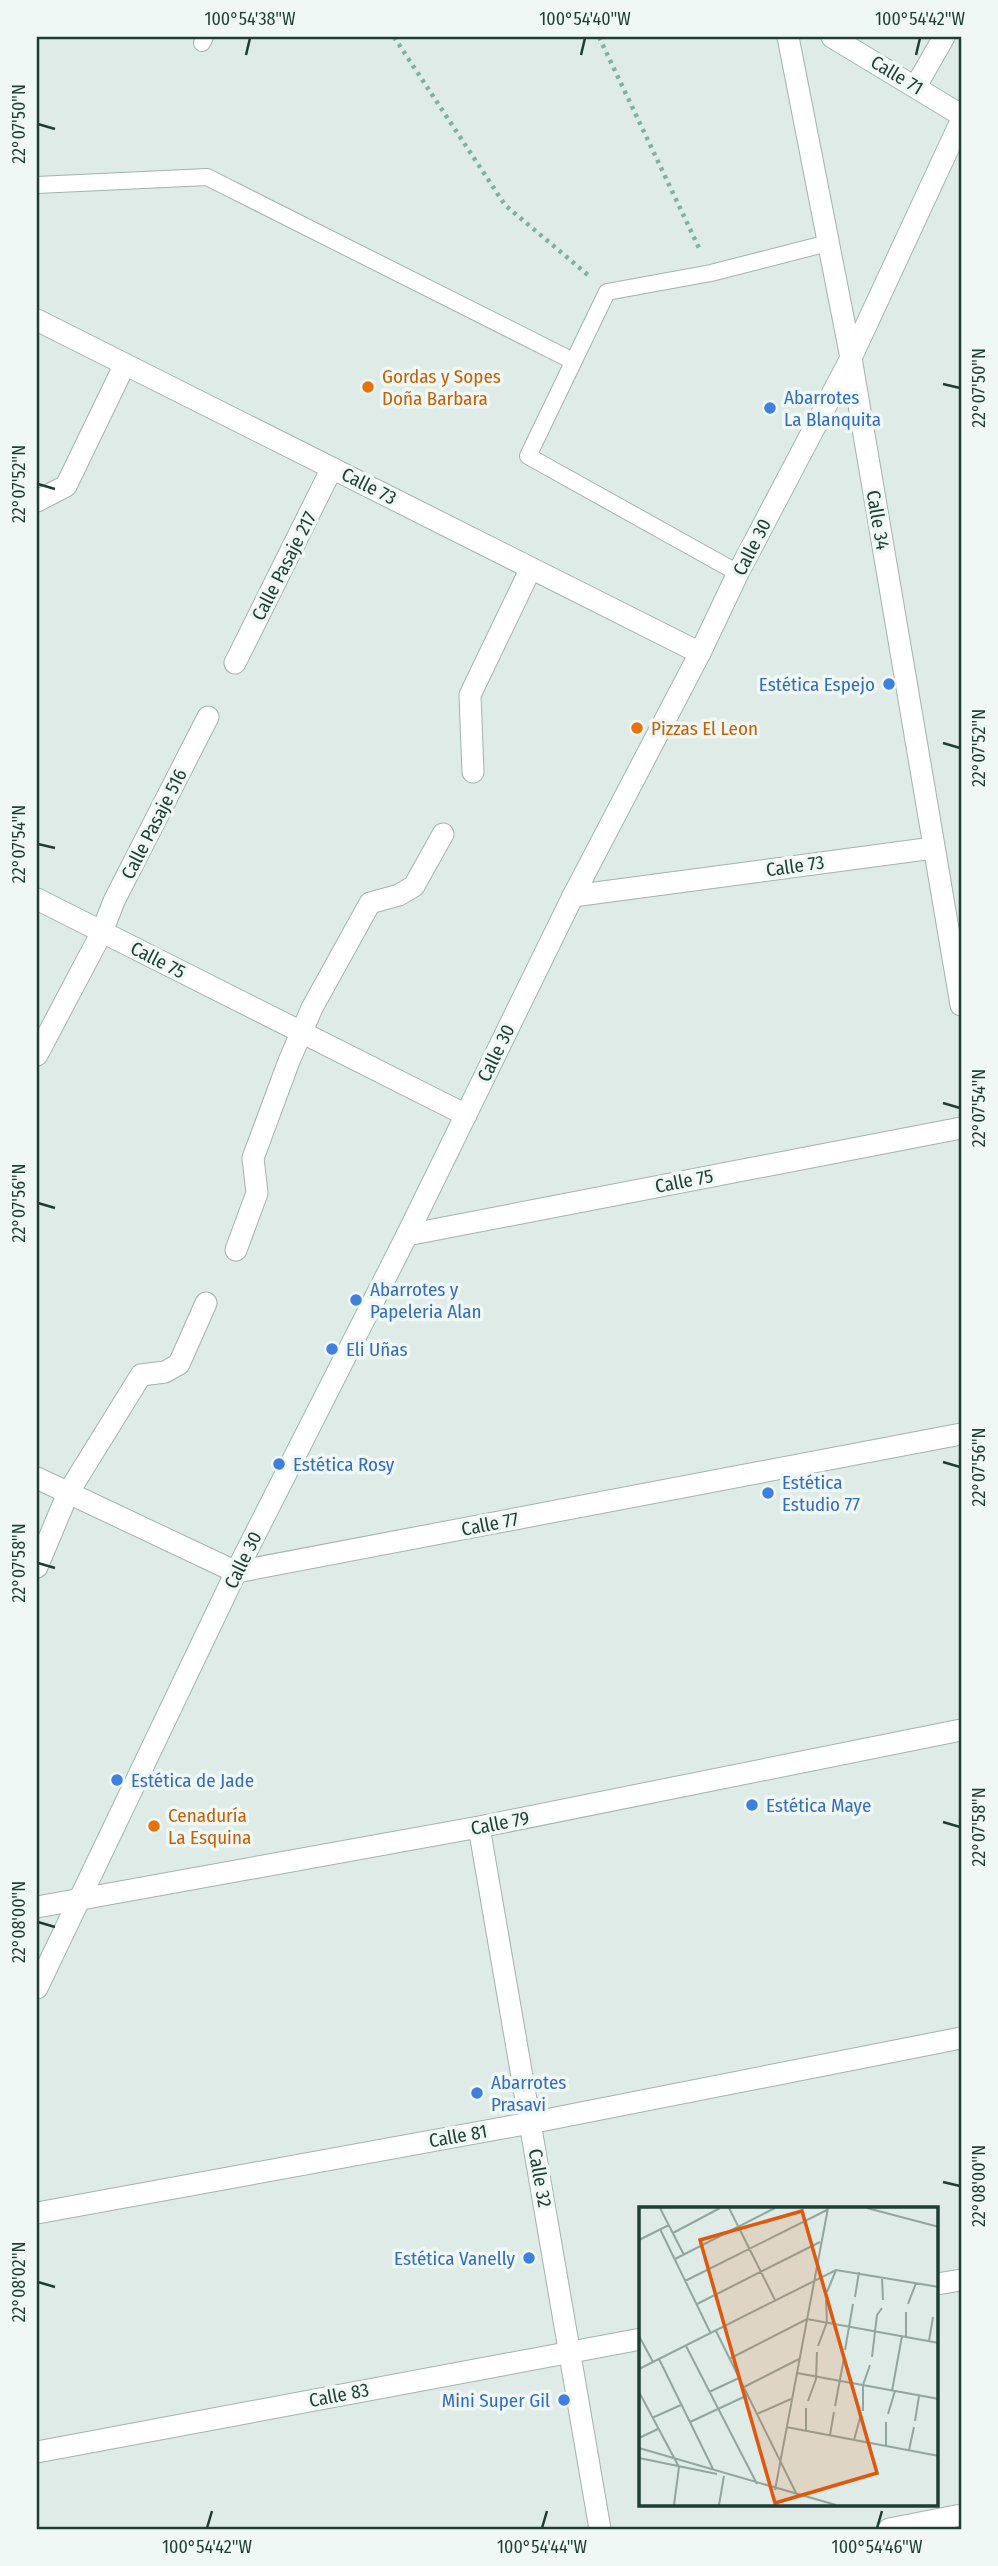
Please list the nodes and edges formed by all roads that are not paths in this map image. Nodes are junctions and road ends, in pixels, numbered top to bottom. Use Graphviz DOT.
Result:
graph roads {
  1 [pos="788,37"];
  2 [pos="832,37"];
  3 [pos="944,37"];
  4 [pos="916,86"];
  5 [pos="961,115"];
  6 [pos="961,121"];
  7 [pos="37,186"];
  8 [pos="828,243"];
  9 [pos="37,320"];
  10 [pos="851,358"];
  11 [pos="573,361"];
  12 [pos="125,365"];
  13 [pos="332,468"];
  14 [pos="37,500"];
  15 [pos="531,568"];
  16 [pos="738,573"];
  17 [pos="700,653"];
  18 [pos="235,663"];
  19 [pos="208,717"];
  20 [pos="473,772"];
  21 [pos="443,834"];
  22 [pos="933,848"];
  23 [pos="573,896"];
  24 [pos="37,899"];
  25 [pos="102,932"];
  26 [pos="961,1005"];
  27 [pos="302,1032"];
  28 [pos="37,1055"];
  29 [pos="466,1115"];
  30 [pos="961,1128"];
  31 [pos="407,1235"];
  32 [pos="236,1250"];
  33 [pos="206,1303"];
  34 [pos="961,1434"];
  35 [pos="37,1478"];
  36 [pos="68,1493"];
  37 [pos="37,1567"];
  38 [pos="236,1572"];
  39 [pos="961,1730"];
  40 [pos="479,1827"];
  41 [pos="79,1900"];
  42 [pos="37,1907"];
  43 [pos="37,1988"];
  44 [pos="961,2038"];
  45 [pos="530,2123"];
  46 [pos="37,2213"];
  47 [pos="961,2280"];
  48 [pos="939,2284"];
  49 [pos="639,2339"];
  50 [pos="570,2352"];
  51 [pos="37,2452"];
  52 [pos="961,2515"];
  53 [pos="600,2529"];
  54 [pos="889,2529"];
  1 -- 8 [label="street, Calle 34"];
  2 -- 4 [label="street, Calle 71"];
  3 -- 4 [label="street"];
  4 -- 5 [label="street, Calle 71"];
  6 -- 10 [label="street, Calle 30"];
  7 -- 11 [label="lane"];
  8 -- 10 [label="street, Calle 34"];
  8 -- 11 [label="lane"];
  9 -- 12 [label="street, Calle 73"];
  10 -- 16 [label="street, Calle 30"];
  10 -- 22 [label="street, Calle 34"];
  11 -- 16 [label="lane"];
  12 -- 13 [label="street, Calle 73"];
  12 -- 14 [label="street"];
  13 -- 15 [label="street, Calle 73"];
  13 -- 18 [label="street, Calle Pasaje 217"];
  15 -- 17 [label="street, Calle 73"];
  15 -- 20 [label="street"];
  16 -- 17 [label="street, Calle 30"];
  17 -- 23 [label="street, Calle 30"];
  19 -- 25 [label="street, Calle Pasaje 516"];
  21 -- 27 [label="street"];
  22 -- 23 [label="street, Calle 73"];
  22 -- 26 [label="street, Calle 34"];
  23 -- 29 [label="street, Calle 30"];
  24 -- 25 [label="street, Calle 75"];
  25 -- 27 [label="street, Calle 75"];
  25 -- 28 [label="street, Calle Pasaje 516"];
  27 -- 29 [label="street, Calle 75"];
  27 -- 32 [label="street"];
  29 -- 31 [label="street, Calle 30"];
  30 -- 31 [label="street, Calle 75"];
  31 -- 38 [label="street, Calle 30"];
  33 -- 36 [label="street"];
  34 -- 38 [label="street, Calle 77"];
  35 -- 36 [label="street"];
  36 -- 37 [label="street"];
  36 -- 38 [label="street"];
  38 -- 41 [label="street, Calle 30"];
  39 -- 40 [label="street, Calle 79"];
  40 -- 41 [label="street, Calle 79"];
  40 -- 45 [label="street, Calle 32"];
  41 -- 42 [label="street, Calle 79"];
  41 -- 43 [label="street, Calle 30"];
  44 -- 45 [label="street, Calle 81"];
  45 -- 46 [label="street, Calle 81"];
  45 -- 50 [label="street, Calle 32"];
  47 -- 48 [label="street"];
  49 -- 50 [label="street, Calle 83"];
  50 -- 51 [label="street, Calle 83"];
  50 -- 53 [label="street, Calle 32"];
  52 -- 54 [label="street"];
}
